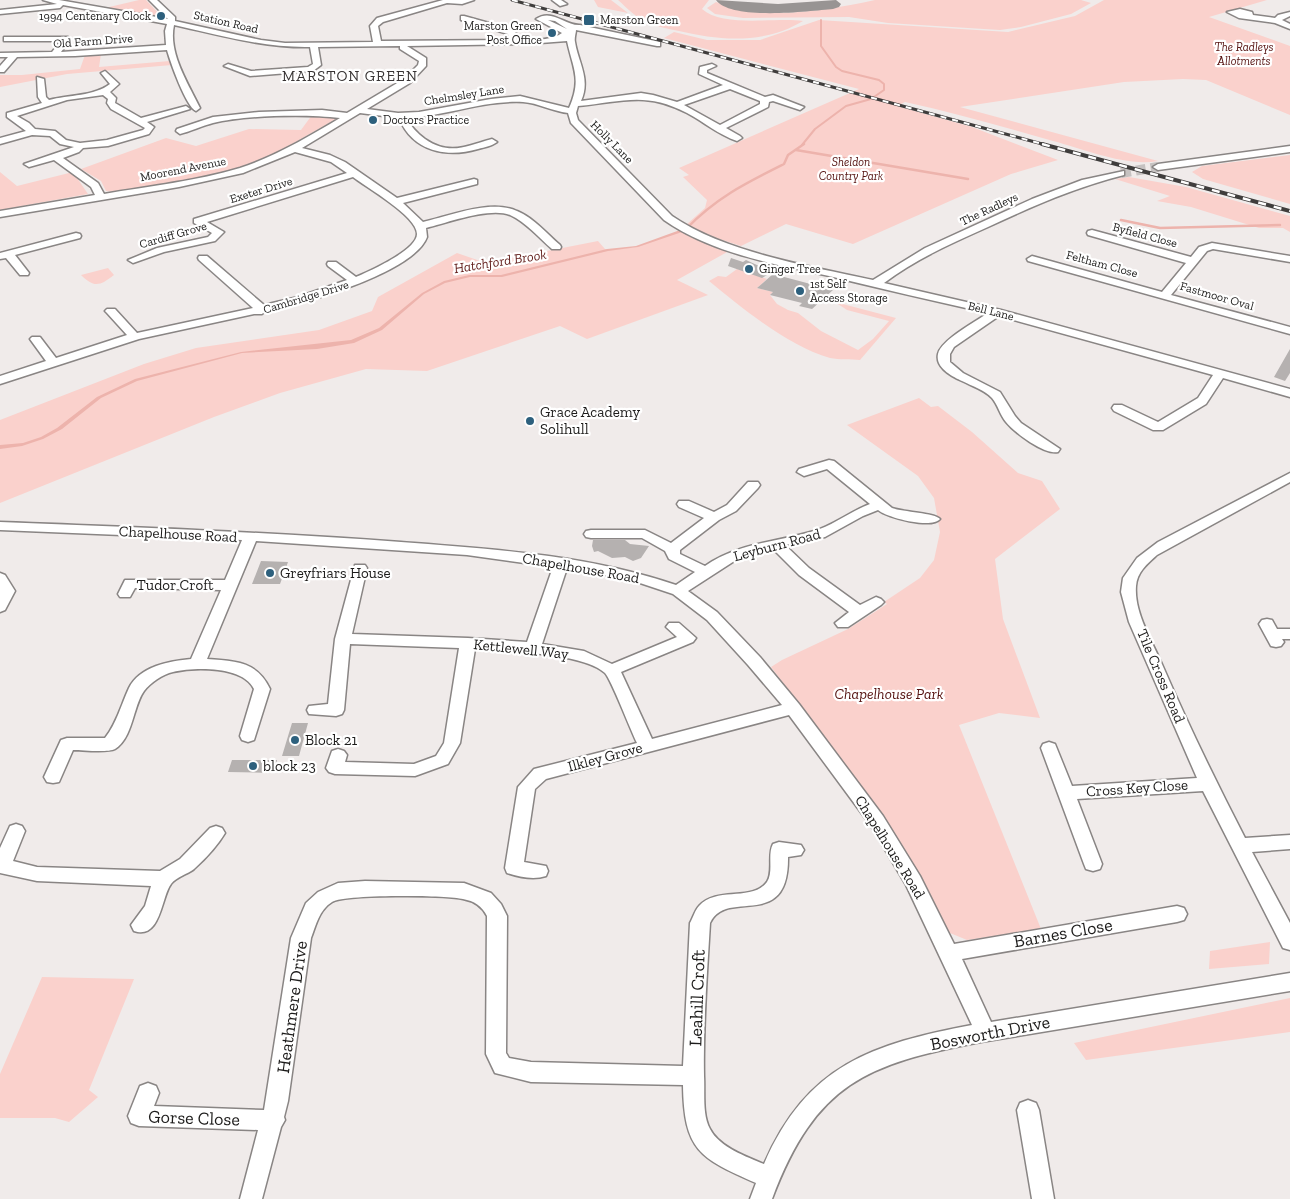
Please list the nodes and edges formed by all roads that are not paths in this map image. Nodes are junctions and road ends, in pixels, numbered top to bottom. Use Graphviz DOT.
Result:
graph roads {
  1 [pos="47,0"];
  2 [pos="91,0"];
  3 [pos="153,0"];
  4 [pos="447,0"];
  5 [pos="470,0"];
  6 [pos="71,4"];
  7 [pos="45,11"];
  8 [pos="0,14"];
  9 [pos="1290,14"];
  10 [pos="1250,16"];
  11 [pos="464,18"];
  12 [pos="1276,21"];
  13 [pos="171,22"];
  14 [pos="1290,27"];
  15 [pos="570,28"];
  16 [pos="377,42"];
  17 [pos="513,42"];
  18 [pos="556,42"];
  19 [pos="571,42"];
  20 [pos="657,44"];
  21 [pos="314,45"];
  22 [pos="171,46"];
  23 [pos="412,47"];
  24 [pos="0,50"];
  25 [pos="574,54"];
  26 [pos="0,55"];
  27 [pos="15,55"];
  28 [pos="54,55"];
  29 [pos="228,66"];
  30 [pos="712,66"];
  31 [pos="1,70"];
  32 [pos="120,72"];
  33 [pos="37,82"];
  34 [pos="729,86"];
  35 [pos="177,90"];
  36 [pos="105,92"];
  37 [pos="764,100"];
  38 [pos="47,103"];
  39 [pos="676,105"];
  40 [pos="573,107"];
  41 [pos="800,107"];
  42 [pos="186,109"];
  43 [pos="358,110"];
  44 [pos="5,116"];
  45 [pos="348,116"];
  46 [pos="402,116"];
  47 [pos="142,121"];
  48 [pos="718,129"];
  49 [pos="180,131"];
  50 [pos="32,132"];
  51 [pos="737,138"];
  52 [pos="0,141"];
  53 [pos="492,142"];
  54 [pos="80,146"];
  55 [pos="294,149"];
  56 [pos="1290,149"];
  57 [pos="56,157"];
  58 [pos="29,164"];
  59 [pos="1158,167"];
  60 [pos="1121,173"];
  61 [pos="354,174"];
  62 [pos="484,187"];
  63 [pos="101,197"];
  64 [pos="393,202"];
  65 [pos="0,214"];
  66 [pos="420,226"];
  67 [pos="687,230"];
  68 [pos="219,232"];
  69 [pos="1091,233"];
  70 [pos="76,236"];
  71 [pos="556,247"];
  72 [pos="4,255"];
  73 [pos="203,258"];
  74 [pos="1032,259"];
  75 [pos="1290,259"];
  76 [pos="133,260"];
  77 [pos="1192,261"];
  78 [pos="332,264"];
  79 [pos="24,273"];
  80 [pos="356,282"];
  81 [pos="876,284"];
  82 [pos="1164,296"];
  83 [pos="111,311"];
  84 [pos="258,312"];
  85 [pos="997,312"];
  86 [pos="1290,331"];
  87 [pos="135,337"];
  88 [pos="36,338"];
  89 [pos="54,363"];
  90 [pos="1220,374"];
  91 [pos="0,380"];
  92 [pos="1290,393"];
  93 [pos="1118,408"];
  94 [pos="1053,449"];
  95 [pos="804,472"];
  96 [pos="1290,476"];
  97 [pos="753,485"];
  98 [pos="684,504"];
  99 [pos="879,505"];
  100 [pos="714,517"];
  101 [pos="932,519"];
  102 [pos="0,526"];
  103 [pos="591,534"];
  104 [pos="250,538"];
  105 [pos="775,543"];
  106 [pos="672,549"];
  107 [pos="562,562"];
  108 [pos="360,568"];
  109 [pos="706,572"];
  110 [pos="0,578"];
  111 [pos="230,585"];
  112 [pos="678,591"];
  113 [pos="125,594"];
  114 [pos="876,602"];
  115 [pos="0,607"];
  116 [pos="859,612"];
  117 [pos="843,623"];
  118 [pos="674,627"];
  119 [pos="1272,633"];
  120 [pos="1290,634"];
  121 [pos="343,639"];
  122 [pos="468,643"];
  123 [pos="533,648"];
  124 [pos="198,664"];
  125 [pos="612,670"];
  126 [pos="793,708"];
  127 [pos="315,710"];
  128 [pos="248,736"];
  129 [pos="647,747"];
  130 [pos="1049,748"];
  131 [pos="338,756"];
  132 [pos="53,778"];
  133 [pos="1209,784"];
  134 [pos="1066,793"];
  135 [pos="16,831"];
  136 [pos="216,833"];
  137 [pos="1290,842"];
  138 [pos="1239,846"];
  139 [pos="795,850"];
  140 [pos="1093,864"];
  141 [pos="1,866"];
  142 [pos="539,871"];
  143 [pos="163,879"];
  144 [pos="1177,914"];
  145 [pos="141,925"];
  146 [pos="1290,942"];
  147 [pos="949,953"];
  148 [pos="1290,982"];
  149 [pos="985,1032"];
  150 [pos="694,1076"];
  151 [pos="148,1093"];
  152 [pos="1028,1110"];
  153 [pos="274,1120"];
  154 [pos="769,1176"];
  155 [pos="251,1199"];
  156 [pos="761,1199"];
  157 [pos="1043,1199"];
  1 -- 6 [label="street, Station Road"];
  2 -- 6 [label="street"];
  3 -- 13 [label="street"];
  4 -- 5 [label="street"];
  4 -- 16 [label="street"];
  6 -- 8 [label="street"];
  6 -- 13 [label="street, Station Road"];
  7 -- 8 [label="street"];
  9 -- 12 [label="street"];
  10 -- 12 [label="street"];
  11 -- 17 [label="street"];
  12 -- 14 [label="street"];
  13 -- 21 [label="street, Station Road"];
  13 -- 22 [label="street"];
  15 -- 18 [label="street"];
  15 -- 19 [label="street"];
  15 -- 20 [label="street"];
  16 -- 21 [label="street, Station Road"];
  16 -- 23 [label="street, Station Road"];
  17 -- 18 [label="street, Station Road"];
  17 -- 23 [label="street, Station Road"];
  18 -- 19 [label="street"];
  18 -- 23 [label="street, Station Road"];
  18 -- 25 [label="street"];
  19 -- 25 [label="street"];
  21 -- 29 [label="street"];
  22 -- 28 [label="street, Old Farm Drive"];
  22 -- 42 [label="street"];
  23 -- 43 [label="street, Moorend Avenue"];
  24 -- 28 [label="street"];
  25 -- 40 [label="street"];
  26 -- 27 [label="street, Old Farm Drive"];
  27 -- 28 [label="street, Old Farm Drive"];
  27 -- 31 [label="street"];
  30 -- 34 [label="street"];
  32 -- 36 [label="street"];
  33 -- 38 [label="street"];
  34 -- 37 [label="street"];
  34 -- 39 [label="street"];
  35 -- 42 [label="street"];
  36 -- 38 [label="street"];
  36 -- 47 [label="street"];
  37 -- 41 [label="street"];
  37 -- 48 [label="street"];
  38 -- 44 [label="street"];
  39 -- 40 [label="street"];
  39 -- 48 [label="street"];
  40 -- 46 [label="street, Chelmsley Lane"];
  40 -- 67 [label="street, Holly Lane"];
  42 -- 47 [label="street"];
  43 -- 45 [label="street, Moorend Avenue"];
  43 -- 46 [label="street, Chelmsley Lane"];
  44 -- 50 [label="street"];
  45 -- 49 [label="street"];
  45 -- 55 [label="street, Moorend Avenue"];
  46 -- 53 [label="street"];
  47 -- 54 [label="street"];
  48 -- 51 [label="street"];
  50 -- 52 [label="street"];
  50 -- 54 [label="street"];
  54 -- 57 [label="street"];
  55 -- 61 [label="street"];
  55 -- 63 [label="street, Moorend Avenue"];
  56 -- 59 [label="street"];
  57 -- 58 [label="street"];
  57 -- 63 [label="street"];
  60 -- 81 [label="street, The Radleys"];
  61 -- 64 [label="street"];
  61 -- 68 [label="street, Exeter Drive"];
  62 -- 64 [label="street"];
  63 -- 65 [label="street, Moorend Avenue"];
  64 -- 66 [label="street"];
  66 -- 71 [label="street"];
  66 -- 80 [label="street, Cambridge Drive"];
  67 -- 81 [label="street, Bell Lane"];
  68 -- 76 [label="street, Cardiff Grove"];
  69 -- 77 [label="street, Byfield Close"];
  70 -- 72 [label="street"];
  72 -- 79 [label="street"];
  73 -- 84 [label="street"];
  74 -- 82 [label="street, Feltham Close"];
  75 -- 77 [label="street, Fastmoor Oval"];
  77 -- 82 [label="street, Fastmoor Oval"];
  78 -- 80 [label="street"];
  80 -- 84 [label="street, Cambridge Drive"];
  81 -- 85 [label="street, Bell Lane"];
  82 -- 86 [label="street, Fastmoor Oval"];
  83 -- 87 [label="street"];
  84 -- 87 [label="street, Cambridge Drive"];
  85 -- 90 [label="street, Bell Lane"];
  85 -- 94 [label="street"];
  87 -- 89 [label="street, Cambridge Drive"];
  88 -- 89 [label="street"];
  89 -- 91 [label="street, Cambridge Drive"];
  90 -- 92 [label="street, Bell Lane"];
  90 -- 93 [label="street"];
  95 -- 99 [label="street"];
  96 -- 133 [label="street, Tile Cross Road"];
  97 -- 100 [label="street"];
  98 -- 100 [label="street"];
  99 -- 101 [label="street"];
  99 -- 105 [label="street, Leyburn Road"];
  100 -- 106 [label="street"];
  102 -- 104 [label="street, Chapelhouse Road"];
  103 -- 106 [label="street"];
  104 -- 107 [label="street, Chapelhouse Road"];
  104 -- 111 [label="street"];
  105 -- 109 [label="street, Leyburn Road"];
  105 -- 116 [label="street"];
  106 -- 109 [label="street"];
  107 -- 112 [label="street, Chapelhouse Road"];
  107 -- 123 [label="street"];
  108 -- 121 [label="street"];
  109 -- 112 [label="street, Leyburn Road"];
  110 -- 115 [label="street"];
  111 -- 113 [label="street, Tudor Croft"];
  111 -- 124 [label="street"];
  112 -- 126 [label="street, Chapelhouse Road"];
  114 -- 116 [label="street"];
  116 -- 117 [label="street"];
  118 -- 125 [label="street"];
  119 -- 120 [label="street"];
  121 -- 122 [label="street, Kettlewell Way"];
  121 -- 127 [label="street"];
  122 -- 123 [label="street, Kettlewell Way"];
  122 -- 131 [label="street"];
  123 -- 125 [label="street, Kettlewell Way"];
  124 -- 128 [label="street"];
  124 -- 132 [label="street"];
  125 -- 129 [label="street"];
  126 -- 129 [label="street, Ilkley Grove"];
  126 -- 147 [label="street, Chapelhouse Road"];
  129 -- 142 [label="street, Ilkley Grove"];
  130 -- 134 [label="street"];
  133 -- 134 [label="street, Cross Key Close"];
  133 -- 138 [label="street, Tile Cross Road"];
  134 -- 140 [label="street"];
  135 -- 141 [label="street"];
  136 -- 143 [label="street"];
  137 -- 138 [label="street"];
  138 -- 146 [label="street, Tile Cross Road"];
  139 -- 150 [label="street, Leahill Croft"];
  141 -- 143 [label="street"];
  143 -- 145 [label="street"];
  144 -- 147 [label="street, Barnes Close"];
  147 -- 149 [label="street, Chapelhouse Road"];
  148 -- 149 [label="street, Bosworth Drive"];
  149 -- 154 [label="street, Bosworth Drive"];
  150 -- 153 [label="street, Heathmere Drive"];
  150 -- 154 [label="street, Leahill Croft"];
  151 -- 153 [label="street, Gorse Close"];
  152 -- 157 [label="street"];
  153 -- 155 [label="street, Heathmere Drive"];
  154 -- 156 [label="street, Bosworth Drive"];
}
